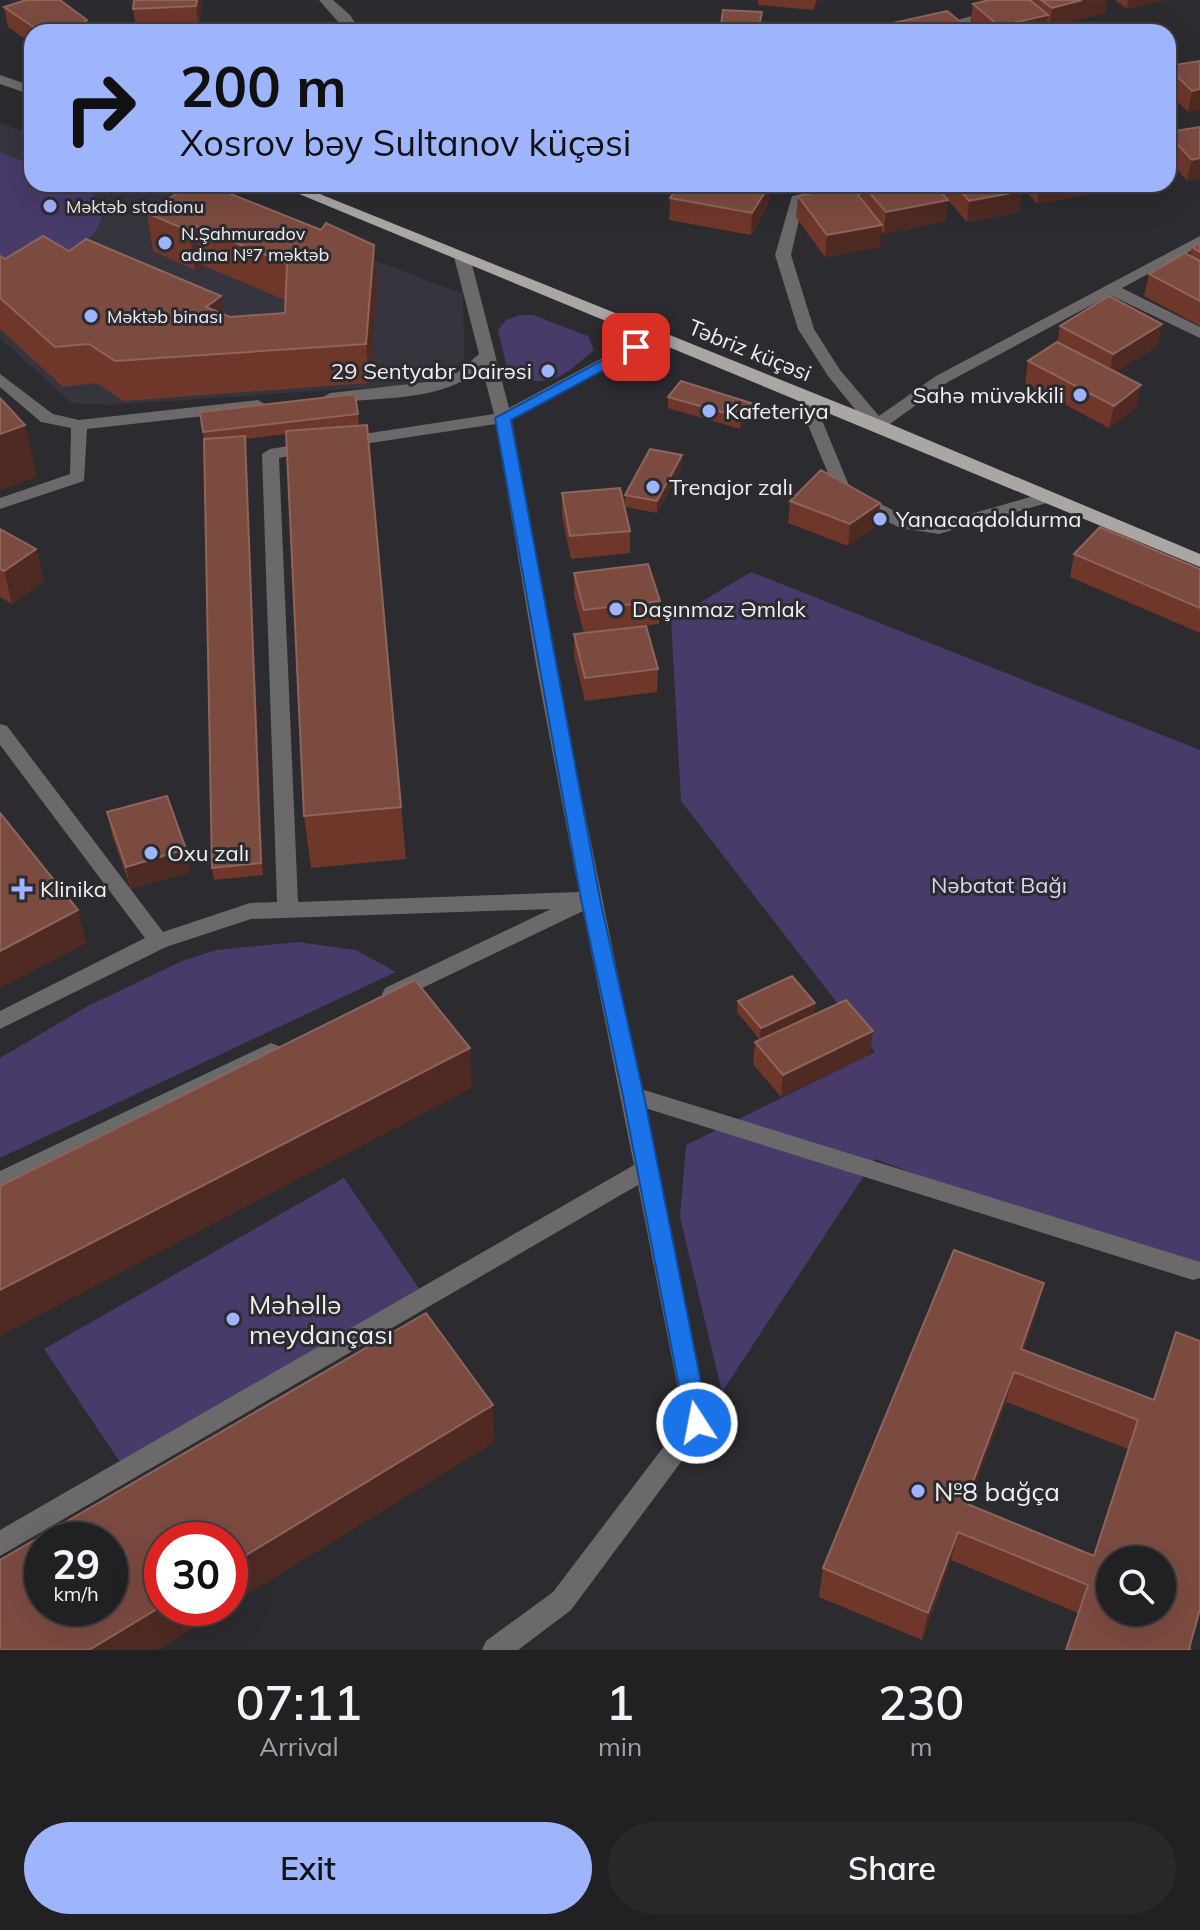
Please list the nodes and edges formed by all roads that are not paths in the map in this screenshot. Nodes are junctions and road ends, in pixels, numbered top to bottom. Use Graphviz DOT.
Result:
graph roads {
  1 [pos="325,0"];
  2 [pos="1044,0"];
  3 [pos="349,24"];
  4 [pos="952,24"];
  5 [pos="0,79"];
  6 [pos="24,88"];
  7 [pos="302,192"];
  8 [pos="802,192"];
  9 [pos="850,192"];
  10 [pos="797,199"];
  11 [pos="1200,240"];
  12 [pos="462,257"];
  13 [pos="1111,289"];
  14 [pos="1200,333"];
  15 [pos="655,336"];
  16 [pos="487,355"];
  17 [pos="0,379"];
  18 [pos="804,396"];
  19 [pos="308,400"];
  20 [pos="278,403"];
  21 [pos="503,418"];
  22 [pos="79,425"];
  23 [pos="877,425"];
  24 [pos="1048,497"];
  25 [pos="0,504"];
  26 [pos="1200,561"];
  27 [pos="0,731"];
  28 [pos="590,899"];
  29 [pos="288,910"];
  30 [pos="159,941"];
  31 [pos="374,1003"];
  32 [pos="0,1021"];
  33 [pos="288,1044"];
  34 [pos="634,1096"];
  35 [pos="648,1168"];
  36 [pos="0,1182"];
  37 [pos="1193,1270"];
  38 [pos="0,1544"];
  39 [pos="496,1650"];
  1 -- 3 [label="street"];
  2 -- 4 [label="street"];
  5 -- 6 [label="street"];
  7 -- 12 [label="main road, Təbriz küçəsi"];
  8 -- 10 [label="street"];
  9 -- 10 [label="street"];
  10 -- 23 [label="street"];
  11 -- 13 [label="street"];
  12 -- 15 [label="main road, Təbriz küçəsi"];
  12 -- 16 [label="street"];
  13 -- 14 [label="street"];
  13 -- 23 [label="street"];
  15 -- 18 [label="main road, Təbriz küçəsi"];
  15 -- 21 [label="street"];
  16 -- 19 [label="street"];
  16 -- 21 [label="street"];
  17 -- 22 [label="street"];
  18 -- 23 [label="main road, Təbriz küçəsi"];
  18 -- 24 [label="street"];
  20 -- 22 [label="street"];
  21 -- 28 [label="street"];
  21 -- 29 [label="street"];
  22 -- 25 [label="street"];
  23 -- 24 [label="main road, Təbriz küçəsi"];
  24 -- 26 [label="main road, Təbriz küçəsi"];
  27 -- 30 [label="street"];
  28 -- 29 [label="street"];
  28 -- 31 [label="street"];
  28 -- 34 [label="street"];
  29 -- 30 [label="street"];
  30 -- 32 [label="street"];
  33 -- 36 [label="street"];
  34 -- 35 [label="street"];
  34 -- 37 [label="street"];
  35 -- 38 [label="street"];
  35 -- 39 [label="street"];
}
